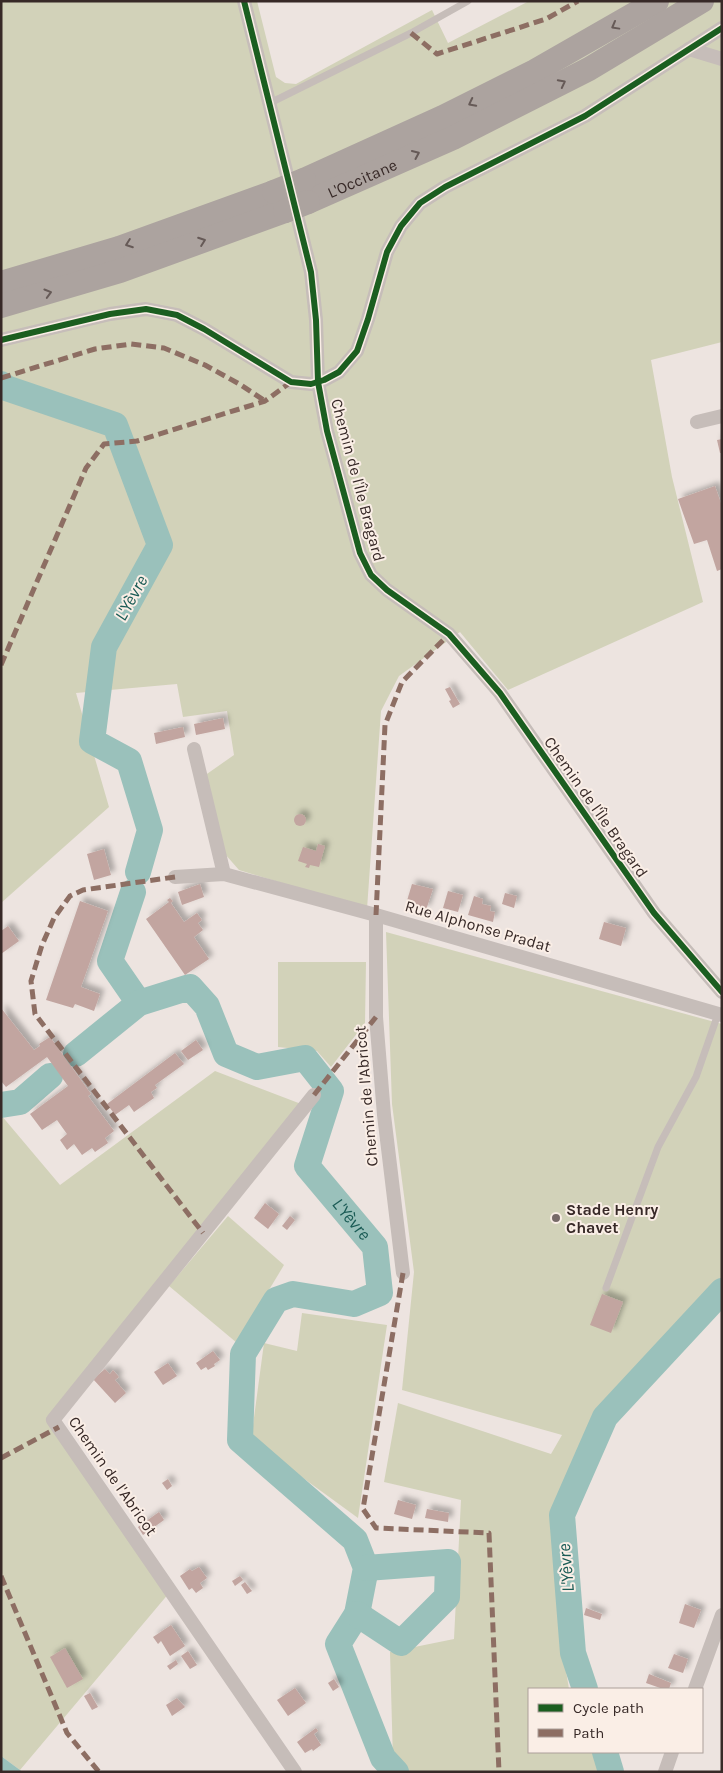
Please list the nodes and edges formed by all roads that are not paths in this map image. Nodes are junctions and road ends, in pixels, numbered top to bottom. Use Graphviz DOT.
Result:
graph roads {
  1 [pos="244,1"];
  2 [pos="468,1"];
  3 [pos="657,1"];
  4 [pos="702,1"];
  5 [pos="722,28"];
  6 [pos="689,49"];
  7 [pos="722,59"];
  8 [pos="270,103"];
  9 [pos="306,191"];
  10 [pos="279,201"];
  11 [pos="1,283"];
  12 [pos="1,306"];
  13 [pos="1,340"];
  14 [pos="318,382"];
  15 [pos="722,416"];
  16 [pos="698,422"];
  17 [pos="194,750"];
  18 [pos="224,874"];
  19 [pos="175,877"];
  20 [pos="376,915"];
  21 [pos="722,992"];
  22 [pos="720,1014"];
  23 [pos="314,1095"];
  24 [pos="403,1273"];
  25 [pos="606,1288"];
  26 [pos="722,1614"];
  27 [pos="695,1688"];
  28 [pos="672,1753"];
  29 [pos="295,1772"];
  30 [pos="665,1772"];
  1 -- 8 [label="street, Chemin de l'Île Bragard"];
  2 -- 8 [label="lane"];
  3 -- 9 [label="highway, L'Occitane, one-way"];
  9 -- 4 [label="highway, L'Occitane, one-way"];
  5 -- 6 [label="street"];
  6 -- 7 [label="street"];
  6 -- 14 [label="street"];
  8 -- 14 [label="street, Chemin de l'Île Bragard"];
  9 -- 10 [label="highway, L'Occitane, bridge"];
  10 -- 11 [label="highway, L'Occitane, one-way"];
  12 -- 10 [label="highway, L'Occitane, one-way"];
  13 -- 14 [label="street"];
  14 -- 21 [label="street, Chemin de l'Île Bragard"];
  15 -- 16 [label="street"];
  17 -- 18 [label="street"];
  18 -- 19 [label="street, Rue Alphonse Pradat"];
  18 -- 20 [label="street, Rue Alphonse Pradat"];
  20 -- 22 [label="street, Rue Alphonse Pradat"];
  20 -- 24 [label="street, Chemin de l'Abricot"];
  22 -- 25 [label="lane"];
  23 -- 29 [label="street, Chemin de l'Abricot"];
  26 -- 27 [label="street"];
  28 -- 30 [label="street"];
}
